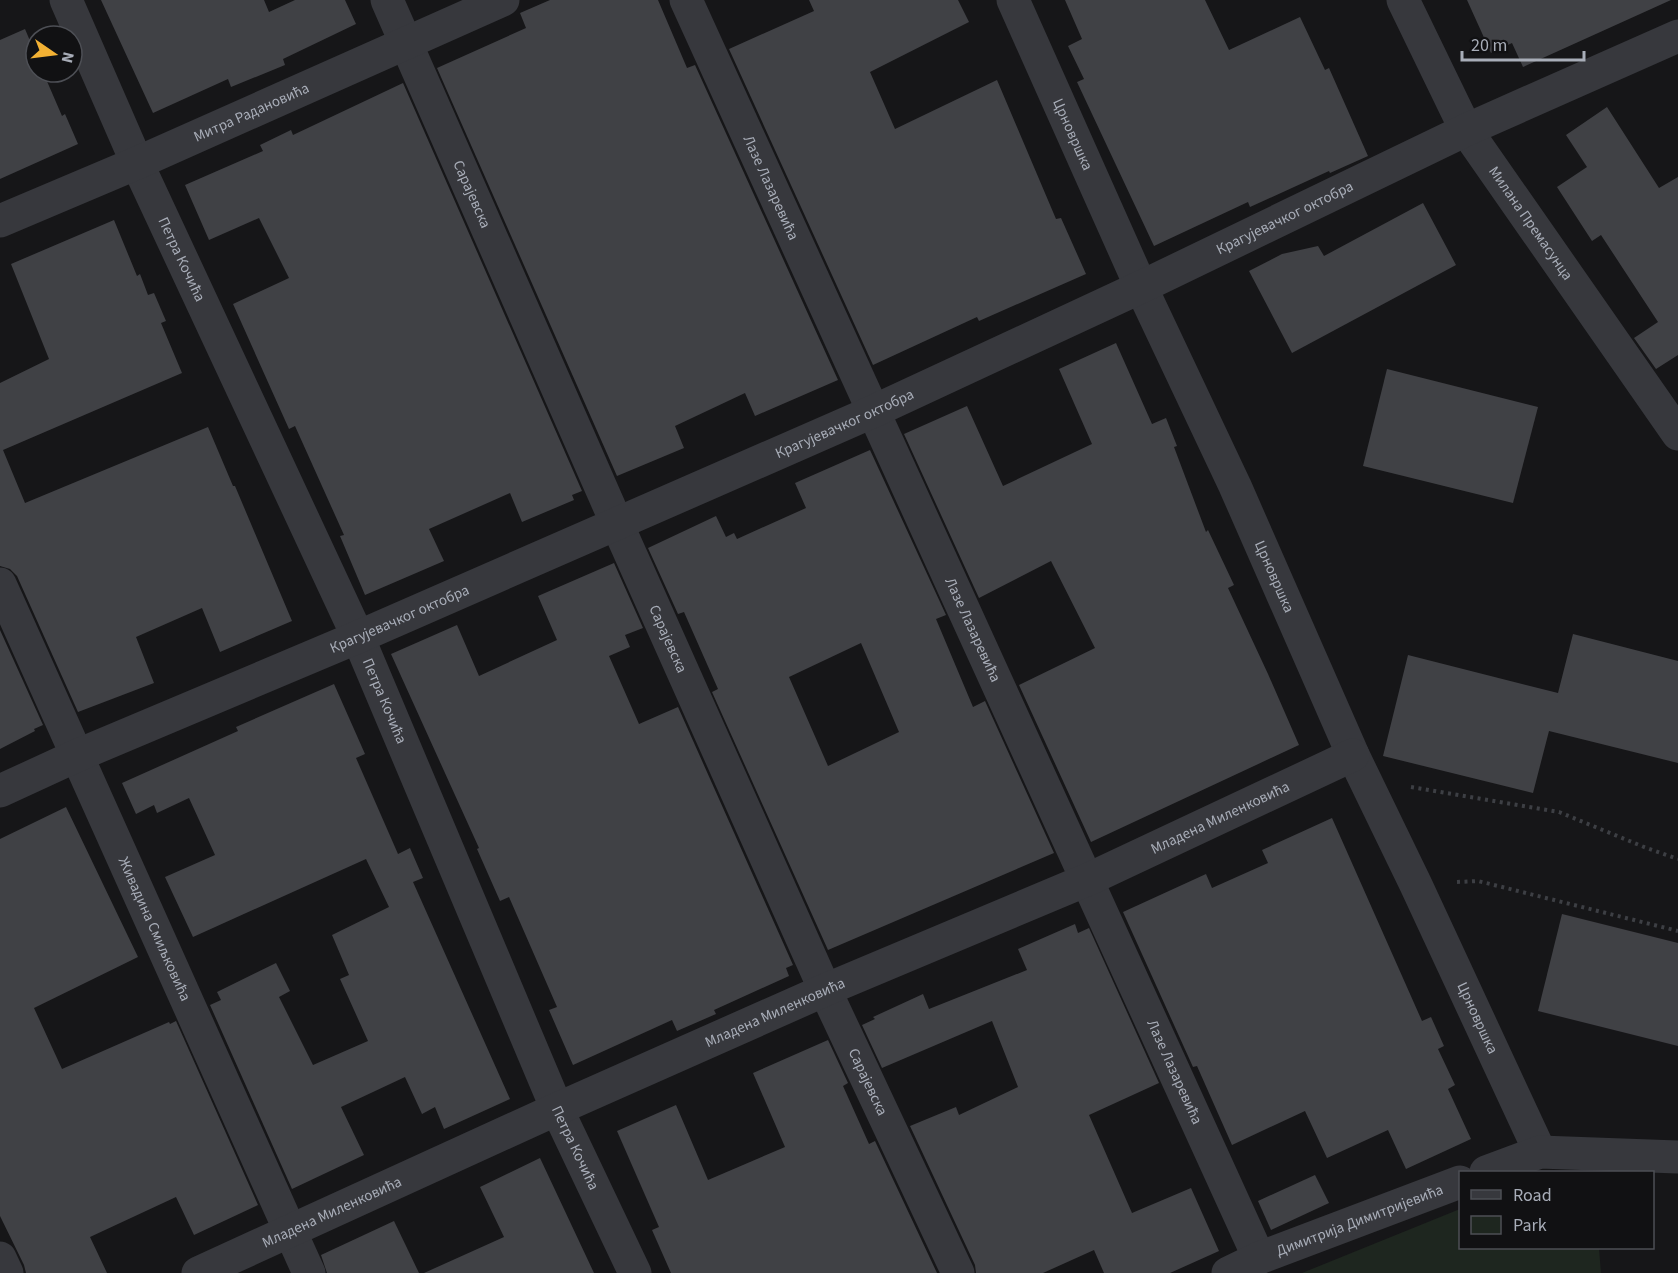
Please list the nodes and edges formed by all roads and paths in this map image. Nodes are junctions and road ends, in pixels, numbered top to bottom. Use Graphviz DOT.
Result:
graph roads {
  1 [pos="66,0"];
  2 [pos="387,0"];
  3 [pos="503,0"];
  4 [pos="686,0"];
  5 [pos="1013,0"];
  6 [pos="1403,0"];
  7 [pos="1678,36"];
  8 [pos="406,42"];
  9 [pos="1466,130"];
  10 [pos="137,163"];
  11 [pos="0,221"];
  12 [pos="1141,287"];
  13 [pos="872,411"];
  14 [pos="1678,434"];
  15 [pos="617,524"];
  16 [pos="0,584"];
  17 [pos="358,637"];
  18 [pos="76,756"];
  19 [pos="1360,767"];
  20 [pos="0,791"];
  21 [pos="1678,859"];
  22 [pos="1089,879"];
  23 [pos="1416,885"];
  24 [pos="1678,931"];
  25 [pos="825,990"];
  26 [pos="557,1108"];
  27 [pos="1540,1152"];
  28 [pos="1678,1157"];
  29 [pos="1491,1171"];
  30 [pos="1459,1183"];
  31 [pos="291,1230"];
  32 [pos="0,1258"];
  33 [pos="1259,1258"];
  34 [pos="7,1273"];
  35 [pos="198,1273"];
  36 [pos="309,1273"];
  37 [pos="635,1273"];
  38 [pos="958,1273"];
  39 [pos="1228,1273"];
  1 -- 10 [label="street, Петра Кочића"];
  2 -- 8 [label="street, Сарајевска"];
  3 -- 8 [label="street, Митра Радановића"];
  4 -- 13 [label="street, Лазе Лазаревића"];
  5 -- 12 [label="street, Црновршка"];
  6 -- 9 [label="street, Милана Премасунца"];
  7 -- 9 [label="street, Крагујевачког октобра"];
  8 -- 10 [label="street, Митра Радановића"];
  8 -- 15 [label="street, Сарајевска"];
  9 -- 12 [label="street, Крагујевачког октобра"];
  9 -- 14 [label="street, Милана Премасунца"];
  10 -- 11 [label="street, Митра Радановића"];
  10 -- 17 [label="street, Петра Кочића"];
  12 -- 13 [label="street, Крагујевачког октобра"];
  12 -- 19 [label="street, Црновршка"];
  13 -- 15 [label="street, Крагујевачког октобра"];
  13 -- 22 [label="street, Лазе Лазаревића"];
  15 -- 17 [label="street, Крагујевачког октобра"];
  15 -- 25 [label="street, Сарајевска"];
  16 -- 18 [label="street, Живадина Смиљковића"];
  17 -- 18 [label="street, Крагујевачког октобра"];
  17 -- 26 [label="street, Петра Кочића"];
  18 -- 20 [label="street, Крагујевачког октобра"];
  18 -- 31 [label="street, Живадина Смиљковића"];
  19 -- 21 [label="path"];
  19 -- 22 [label="street, Младена Миленковића"];
  19 -- 23 [label="street, Црновршка"];
  22 -- 25 [label="street, Младена Миленковића"];
  22 -- 33 [label="street, Лазе Лазаревића"];
  23 -- 24 [label="path"];
  23 -- 27 [label="street, Црновршка"];
  25 -- 26 [label="street, Младена Миленковића"];
  25 -- 38 [label="street, Сарајевска"];
  26 -- 31 [label="street, Младена Миленковића"];
  26 -- 37 [label="street, Петра Кочића"];
  27 -- 28 [label="street"];
  27 -- 29 [label="street"];
  30 -- 33 [label="street, Димитрија Димитријевића"];
  31 -- 35 [label="street, Младена Миленковића"];
  31 -- 36 [label="street, Живадина Смиљковића"];
  32 -- 34 [label="street"];
  33 -- 39 [label="street, Димитрија Димитријевића"];
}
